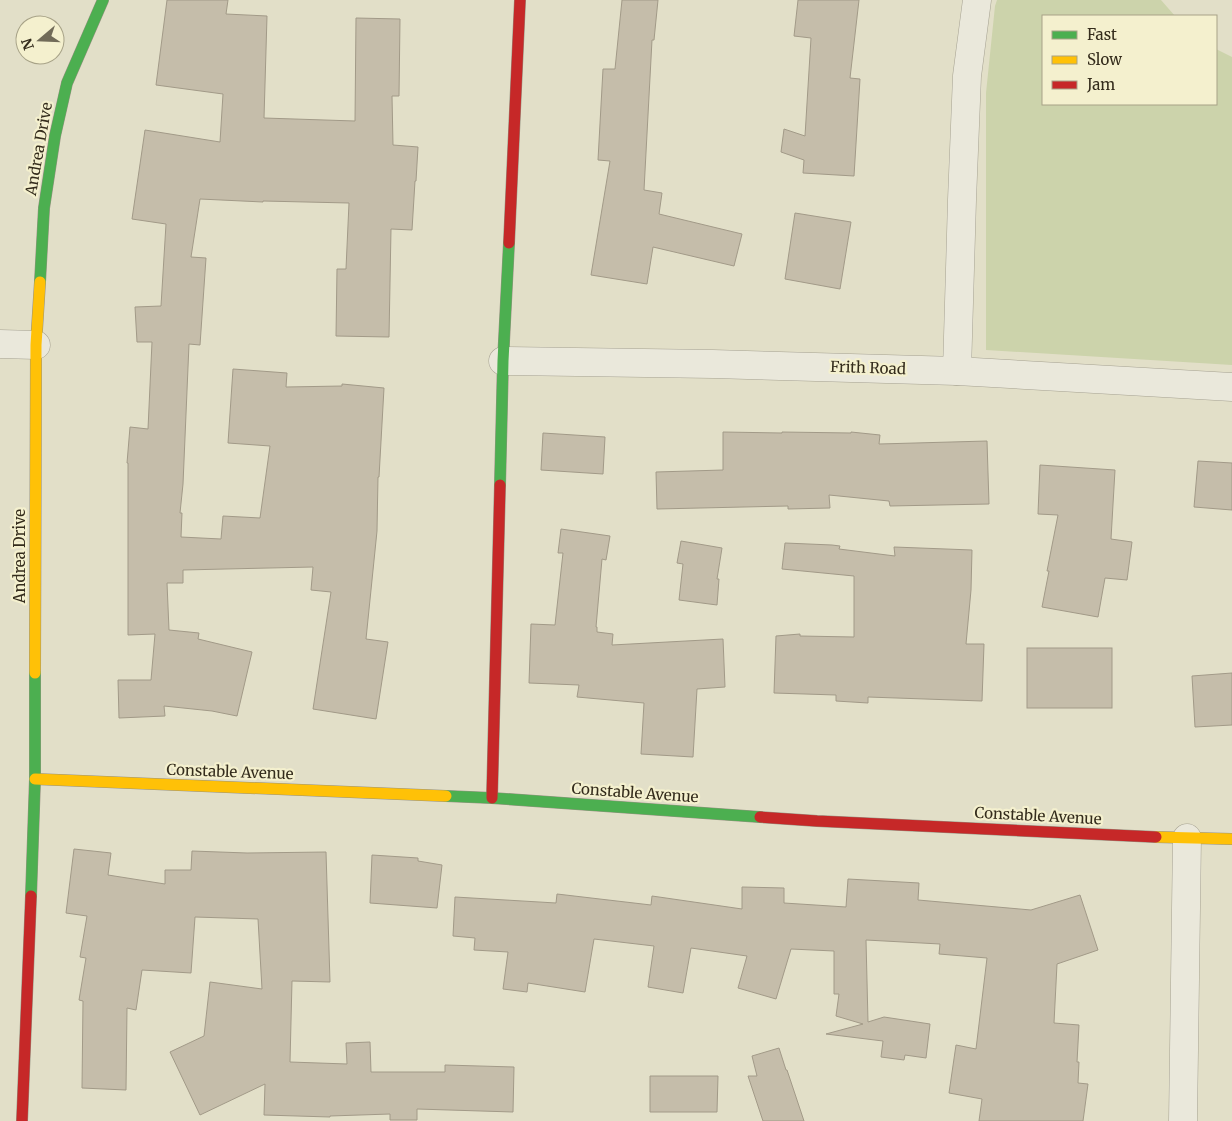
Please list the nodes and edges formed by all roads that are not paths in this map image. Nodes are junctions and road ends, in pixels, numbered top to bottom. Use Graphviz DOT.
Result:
graph roads {
  1 [pos="103,0"];
  2 [pos="520,0"];
  3 [pos="977,0"];
  4 [pos="0,344"];
  5 [pos="36,345"];
  6 [pos="503,361"];
  7 [pos="957,370"];
  8 [pos="1232,387"];
  9 [pos="35,779"];
  10 [pos="492,798"];
  11 [pos="1186,838"];
  12 [pos="1232,839"];
  13 [pos="22,1121"];
  14 [pos="1183,1121"];
  1 -- 5 [label="street, Andrea Drive"];
  2 -- 6 [label="street"];
  3 -- 7 [label="street"];
  4 -- 5 [label="street"];
  5 -- 9 [label="street, Andrea Drive"];
  6 -- 7 [label="street, Frith Road"];
  6 -- 10 [label="street"];
  7 -- 8 [label="street, Frith Road"];
  9 -- 10 [label="street, Constable Avenue"];
  9 -- 13 [label="street, Andrea Drive"];
  10 -- 11 [label="street, Constable Avenue"];
  11 -- 12 [label="street, Constable Avenue"];
  11 -- 14 [label="street"];
}
